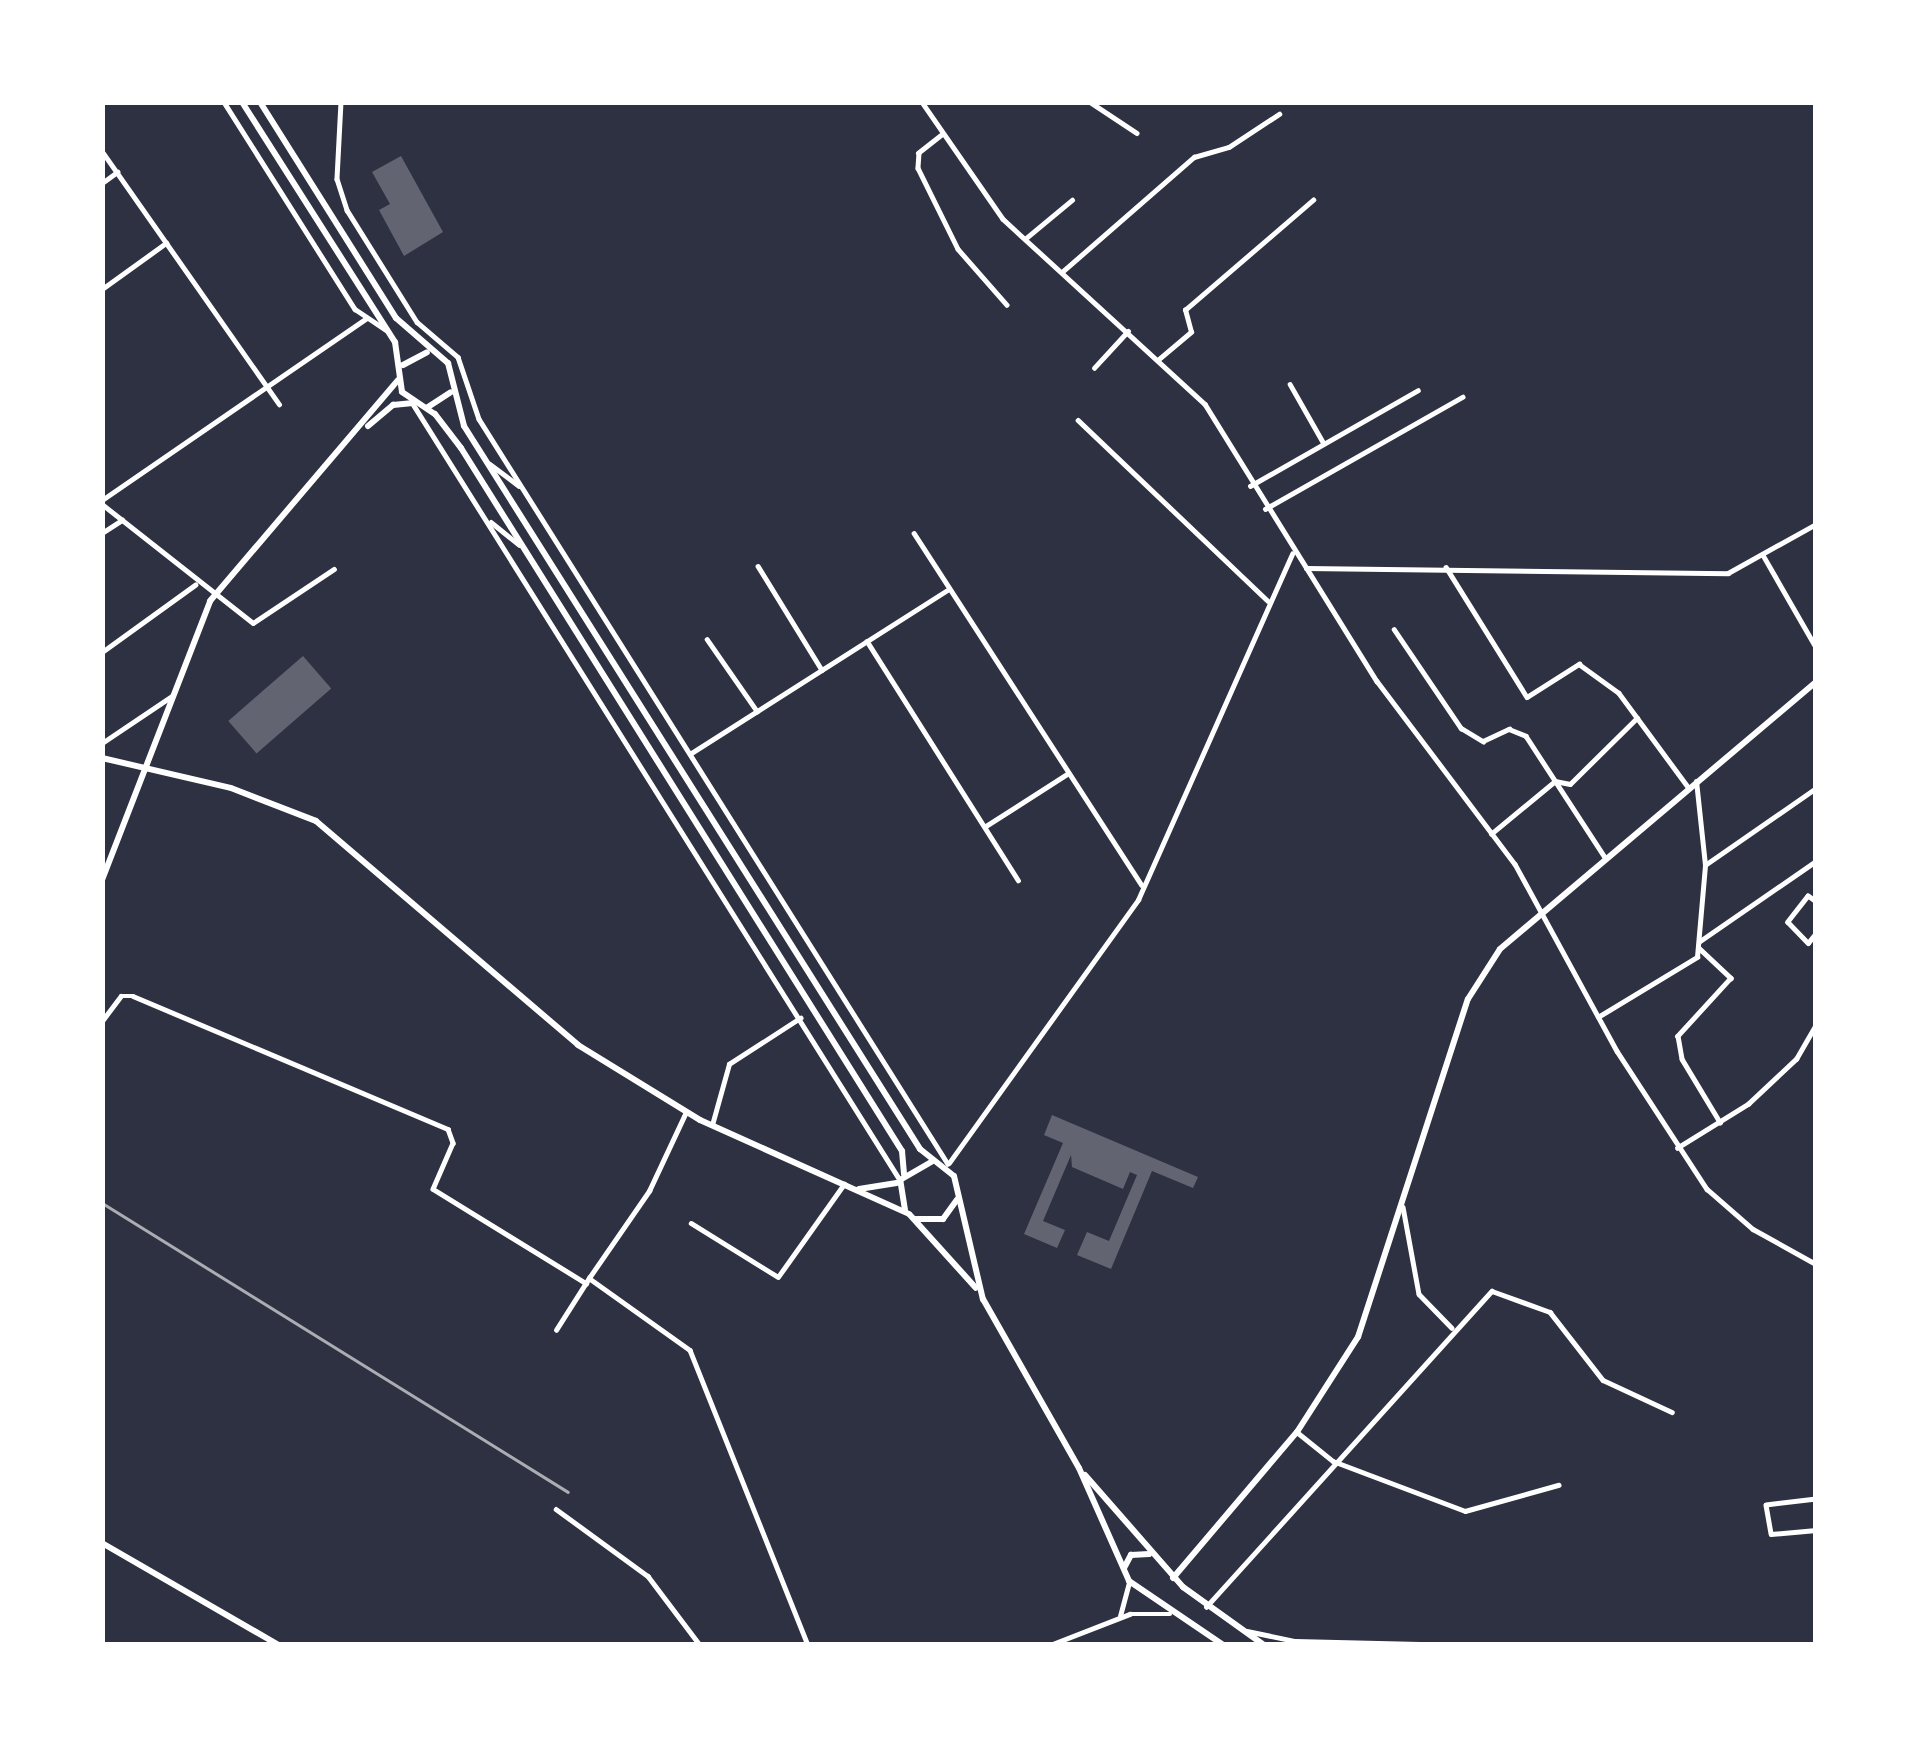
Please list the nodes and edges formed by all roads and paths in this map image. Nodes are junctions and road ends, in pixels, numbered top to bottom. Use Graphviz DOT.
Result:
graph roads {
  1 [pos="224,102"];
  2 [pos="242,102"];
  3 [pos="260,102"];
  4 [pos="341,102"];
  5 [pos="922,102"];
  6 [pos="1090,102"];
  7 [pos="1279,114"];
  8 [pos="1137,133"];
  9 [pos="943,134"];
  10 [pos="102,152"];
  11 [pos="117,172"];
  12 [pos="102,183"];
  13 [pos="1072,200"];
  14 [pos="1313,200"];
  15 [pos="362,235"];
  16 [pos="1025,239"];
  17 [pos="166,243"];
  18 [pos="348,243"];
  19 [pos="1062,272"];
  20 [pos="102,289"];
  21 [pos="1007,305"];
  22 [pos="367,318"];
  23 [pos="1128,331"];
  24 [pos="390,333"];
  25 [pos="434,353"];
  26 [pos="1159,358"];
  27 [pos="1094,368"];
  28 [pos="400,372"];
  29 [pos="264,384"];
  30 [pos="1290,384"];
  31 [pos="452,388"];
  32 [pos="1418,390"];
  33 [pos="1462,397"];
  34 [pos="414,403"];
  35 [pos="279,404"];
  36 [pos="1078,420"];
  37 [pos="360,432"];
  38 [pos="1324,444"];
  39 [pos="480,452"];
  40 [pos="1250,486"];
  41 [pos="526,495"];
  42 [pos="102,502"];
  43 [pos="1264,509"];
  44 [pos="483,514"];
  45 [pos="122,520"];
  46 [pos="1816,524"];
  47 [pos="102,533"];
  48 [pos="914,533"];
  49 [pos="523,548"];
  50 [pos="1292,553"];
  51 [pos="1763,555"];
  52 [pos="758,566"];
  53 [pos="1446,567"];
  54 [pos="1306,568"];
  55 [pos="334,569"];
  56 [pos="197,584"];
  57 [pos="950,589"];
  58 [pos="213,595"];
  59 [pos="1268,602"];
  60 [pos="1394,629"];
  61 [pos="707,639"];
  62 [pos="867,641"];
  63 [pos="1815,644"];
  64 [pos="102,652"];
  65 [pos="822,670"];
  66 [pos="1816,682"];
  67 [pos="172,696"];
  68 [pos="757,712"];
  69 [pos="1638,717"];
  70 [pos="102,743"];
  71 [pos="690,754"];
  72 [pos="102,758"];
  73 [pos="149,766"];
  74 [pos="1066,774"];
  75 [pos="1555,781"];
  76 [pos="1692,784"];
  77 [pos="1816,788"];
  78 [pos="985,826"];
  79 [pos="1492,835"];
  80 [pos="1605,857"];
  81 [pos="1816,860"];
  82 [pos="1705,865"];
  83 [pos="102,880"];
  84 [pos="1018,880"];
  85 [pos="1144,886"];
  86 [pos="1816,902"];
  87 [pos="1541,908"];
  88 [pos="1816,933"];
  89 [pos="1700,944"];
  90 [pos="1598,1017"];
  91 [pos="800,1018"];
  92 [pos="102,1021"];
  93 [pos="1816,1024"];
  94 [pos="686,1112"];
  95 [pos="1720,1122"];
  96 [pos="712,1125"];
  97 [pos="1678,1150"];
  98 [pos="938,1164"];
  99 [pos="947,1166"];
  100 [pos="902,1178"];
  101 [pos="846,1184"];
  102 [pos="958,1197"];
  103 [pos="1402,1207"];
  104 [pos="909,1215"];
  105 [pos="691,1223"];
  106 [pos="1816,1264"];
  107 [pos="587,1281"];
  108 [pos="983,1300"];
  109 [pos="1452,1328"];
  110 [pos="556,1330"];
  111 [pos="1672,1412"];
  112 [pos="1297,1432"];
  113 [pos="1333,1461"];
  114 [pos="1078,1468"];
  115 [pos="1558,1485"];
  116 [pos="1816,1499"];
  117 [pos="556,1509"];
  118 [pos="1816,1530"];
  119 [pos="102,1543"];
  120 [pos="1153,1555"];
  121 [pos="1124,1569"];
  122 [pos="1173,1578"];
  123 [pos="1129,1581"];
  124 [pos="1206,1607"];
  125 [pos="1170,1614"];
  126 [pos="1115,1619"];
  127 [pos="1237,1627"];
  128 [pos="1432,1642"];
  129 [pos="279,1645"];
  130 [pos="700,1645"];
  131 [pos="808,1645"];
  132 [pos="1050,1645"];
  133 [pos="1223,1645"];
  134 [pos="1264,1645"];
  135 [pos="1462,1645"];
  1 -- 22 [label="street"];
  2 -- 24 [label="street"];
  3 -- 18 [label="street"];
  4 -- 15 [label="street"];
  5 -- 9 [label="street"];
  6 -- 8 [label="street"];
  7 -- 19 [label="street"];
  9 -- 16 [label="street"];
  9 -- 21 [label="street"];
  10 -- 11 [label="street"];
  11 -- 12 [label="street"];
  11 -- 17 [label="street"];
  13 -- 16 [label="street"];
  14 -- 26 [label="street"];
  15 -- 18 [label="street"];
  15 -- 41 [label="street"];
  16 -- 19 [label="street"];
  17 -- 20 [label="street"];
  17 -- 29 [label="street"];
  18 -- 25 [label="street"];
  19 -- 23 [label="street"];
  22 -- 24 [label="street"];
  22 -- 29 [label="street"];
  23 -- 26 [label="street"];
  23 -- 27 [label="street"];
  24 -- 28 [label="street"];
  25 -- 28 [label="street"];
  25 -- 31 [label="street"];
  26 -- 40 [label="street"];
  28 -- 34 [label="street"];
  28 -- 37 [label="street"];
  29 -- 35 [label="street"];
  29 -- 42 [label="street"];
  30 -- 38 [label="street"];
  31 -- 34 [label="street"];
  31 -- 39 [label="street"];
  32 -- 38 [label="street"];
  33 -- 43 [label="street"];
  34 -- 37 [label="street"];
  34 -- 44 [label="street"];
  34 -- 49 [label="street"];
  36 -- 59 [label="street"];
  37 -- 58 [label="street"];
  38 -- 40 [label="street"];
  39 -- 41 [label="street"];
  39 -- 98 [label="street"];
  40 -- 43 [label="street"];
  41 -- 71 [label="street"];
  42 -- 45 [label="street"];
  43 -- 50 [label="street"];
  44 -- 49 [label="street"];
  44 -- 91 [label="street"];
  45 -- 47 [label="street"];
  45 -- 56 [label="street"];
  46 -- 51 [label="street"];
  48 -- 57 [label="street"];
  49 -- 100 [label="street"];
  50 -- 54 [label="street"];
  50 -- 59 [label="street"];
  51 -- 53 [label="street"];
  51 -- 63 [label="street"];
  52 -- 65 [label="street"];
  53 -- 54 [label="street"];
  53 -- 69 [label="street"];
  54 -- 79 [label="street"];
  55 -- 58 [label="street"];
  56 -- 58 [label="street"];
  56 -- 64 [label="street"];
  57 -- 62 [label="street"];
  57 -- 74 [label="street"];
  58 -- 67 [label="street"];
  59 -- 85 [label="street"];
  60 -- 75 [label="street"];
  61 -- 68 [label="street"];
  62 -- 65 [label="street"];
  62 -- 78 [label="street"];
  65 -- 68 [label="street"];
  66 -- 76 [label="street"];
  67 -- 70 [label="street"];
  67 -- 73 [label="street"];
  68 -- 71 [label="street"];
  69 -- 75 [label="street"];
  69 -- 76 [label="street"];
  71 -- 99 [label="street"];
  72 -- 73 [label="street"];
  73 -- 83 [label="street"];
  73 -- 94 [label="street"];
  74 -- 78 [label="street"];
  74 -- 85 [label="street"];
  75 -- 79 [label="street"];
  75 -- 80 [label="street"];
  76 -- 80 [label="street"];
  76 -- 82 [label="street"];
  77 -- 82 [label="street"];
  78 -- 84 [label="street"];
  79 -- 87 [label="street"];
  80 -- 87 [label="street"];
  81 -- 89 [label="street"];
  82 -- 89 [label="street"];
  85 -- 99 [label="street"];
  86 -- 88 [label="street"];
  87 -- 90 [label="street"];
  87 -- 103 [label="street"];
  89 -- 90 [label="street"];
  89 -- 95 [label="street"];
  90 -- 97 [label="street"];
  91 -- 96 [label="street"];
  91 -- 100 [label="street"];
  92 -- 107 [label="street"];
  93 -- 95 [label="street"];
  94 -- 96 [label="street"];
  94 -- 107 [label="street"];
  95 -- 97 [label="street"];
  96 -- 101 [label="street"];
  97 -- 106 [label="street"];
  98 -- 99 [label="street"];
  98 -- 100 [label="street"];
  99 -- 102 [label="street"];
  100 -- 101 [label="street"];
  100 -- 104 [label="street"];
  101 -- 104 [label="street"];
  101 -- 105 [label="street"];
  102 -- 104 [label="street"];
  102 -- 108 [label="street"];
  103 -- 109 [label="street"];
  103 -- 112 [label="street"];
  104 -- 108 [label="street"];
  107 -- 110 [label="street"];
  107 -- 131 [label="street"];
  108 -- 114 [label="street"];
  109 -- 111 [label="street"];
  109 -- 113 [label="street"];
  112 -- 113 [label="street"];
  112 -- 122 [label="street"];
  113 -- 115 [label="street"];
  113 -- 124 [label="street"];
  114 -- 120 [label="street"];
  114 -- 121 [label="street"];
  116 -- 118 [label="street"];
  117 -- 130 [label="street"];
  119 -- 129 [label="street"];
  120 -- 121 [label="street"];
  120 -- 122 [label="street"];
  121 -- 123 [label="street"];
  122 -- 124 [label="street"];
  123 -- 125 [label="street"];
  123 -- 126 [label="street"];
  124 -- 127 [label="street"];
  125 -- 126 [label="street"];
  125 -- 133 [label="street"];
  126 -- 132 [label="street"];
  127 -- 128 [label="street"];
  127 -- 134 [label="street"];
  128 -- 135 [label="street"];
}
